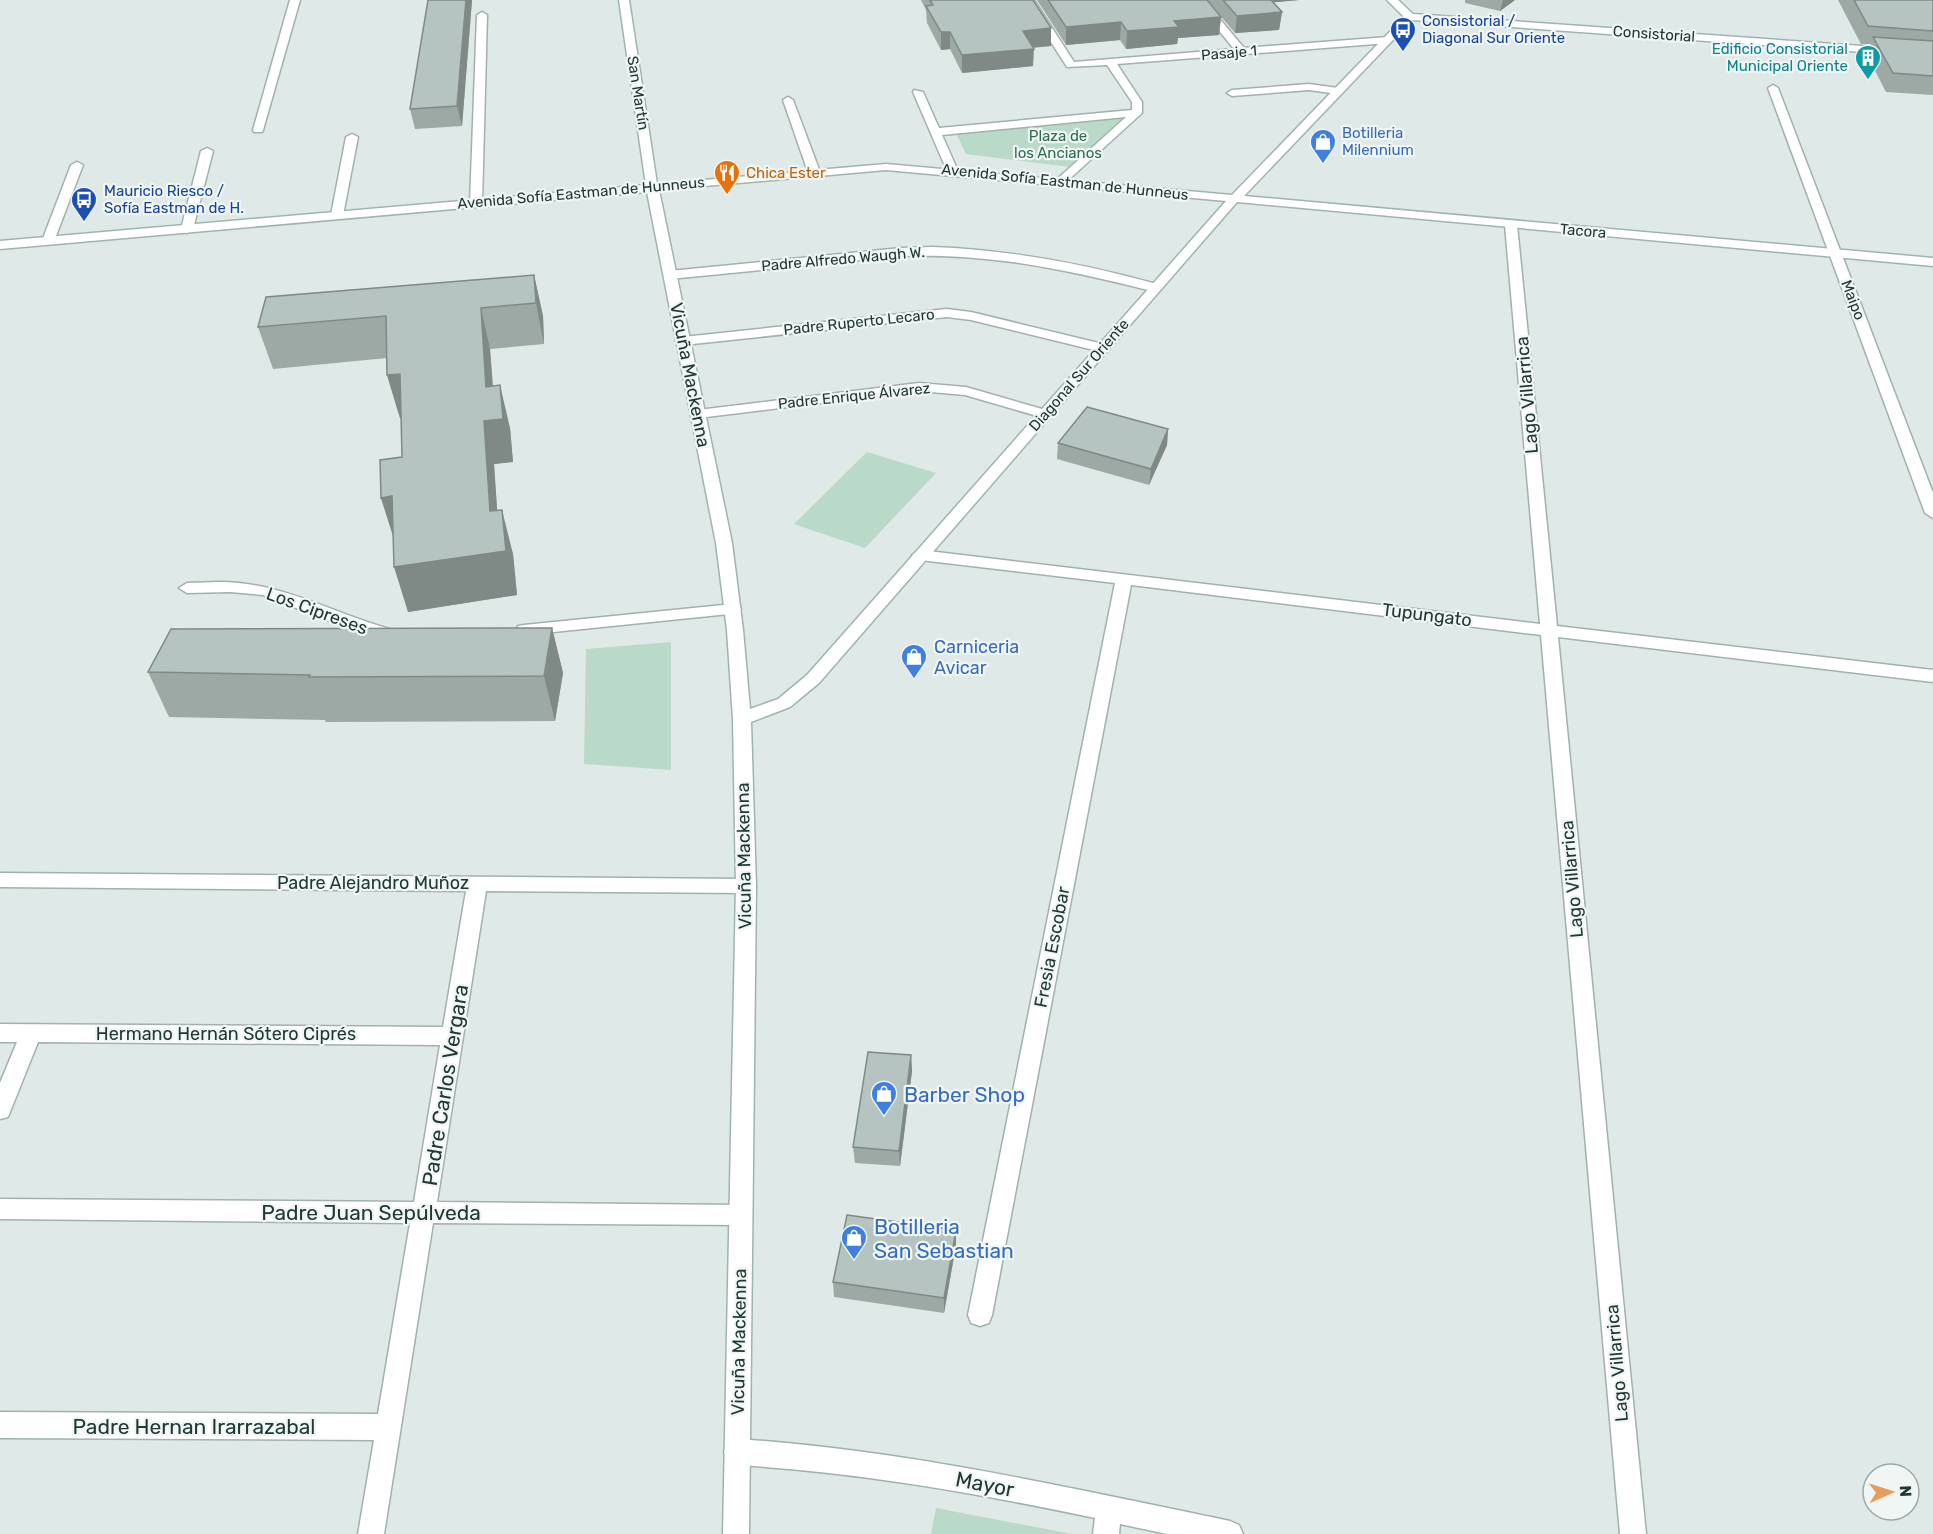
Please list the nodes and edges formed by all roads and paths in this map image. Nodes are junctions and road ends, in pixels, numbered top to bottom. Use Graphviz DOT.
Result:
graph roads {
  1 [pos="295,0"];
  2 [pos="624,0"];
  3 [pos="1029,0"];
  4 [pos="1199,0"];
  5 [pos="1392,0"];
  6 [pos="482,15"];
  7 [pos="1410,17"];
  8 [pos="1388,40"];
  9 [pos="1242,52"];
  10 [pos="1933,54"];
  11 [pos="1110,62"];
  12 [pos="1773,88"];
  13 [pos="1338,91"];
  14 [pos="918,92"];
  15 [pos="1232,93"];
  16 [pos="788,100"];
  17 [pos="1137,113"];
  18 [pos="258,130"];
  19 [pos="936,132"];
  20 [pos="352,136"];
  21 [pos="207,151"];
  22 [pos="77,165"];
  23 [pos="952,171"];
  24 [pos="814,172"];
  25 [pos="1061,181"];
  26 [pos="652,187"];
  27 [pos="1234,198"];
  28 [pos="476,203"];
  29 [pos="337,215"];
  30 [pos="1511,225"];
  31 [pos="187,229"];
  32 [pos="48,241"];
  33 [pos="0,245"];
  34 [pos="1835,254"];
  35 [pos="1933,262"];
  36 [pos="670,275"];
  37 [pos="1156,288"];
  38 [pos="683,341"];
  39 [pos="1102,348"];
  40 [pos="698,414"];
  41 [pos="1044,414"];
  42 [pos="1933,513"];
  43 [pos="920,555"];
  44 [pos="1124,579"];
  45 [pos="187,588"];
  46 [pos="733,609"];
  47 [pos="1549,630"];
  48 [pos="509,632"];
  49 [pos="401,637"];
  50 [pos="1933,676"];
  51 [pos="742,719"];
  52 [pos="0,880"];
  53 [pos="477,884"];
  54 [pos="746,886"];
  55 [pos="0,1033"];
  56 [pos="30,1033"];
  57 [pos="453,1036"];
  58 [pos="0,1110"];
  59 [pos="0,1209"];
  60 [pos="424,1212"];
  61 [pos="741,1215"];
  62 [pos="980,1316"];
  63 [pos="0,1425"];
  64 [pos="388,1427"];
  65 [pos="737,1452"];
  66 [pos="1108,1522"];
  67 [pos="371,1534"];
  68 [pos="736,1534"];
  69 [pos="1230,1534"];
  70 [pos="1634,1534"];
  1 -- 18 [label="street"];
  2 -- 26 [label="street, San Martín"];
  3 -- 11 [label="street, Pasaje 1"];
  4 -- 9 [label="street"];
  5 -- 7 [label="street"];
  6 -- 28 [label="street"];
  7 -- 8 [label="street, Diagonal Sur Oriente"];
  7 -- 10 [label="street, Consistorial"];
  8 -- 9 [label="street, Pasaje 1"];
  8 -- 13 [label="street, Diagonal Sur Oriente"];
  9 -- 11 [label="street, Pasaje 1"];
  11 -- 17 [label="street"];
  12 -- 34 [label="street, Maipo"];
  13 -- 15 [label="street"];
  13 -- 27 [label="street, Diagonal Sur Oriente"];
  14 -- 19 [label="street"];
  16 -- 24 [label="street"];
  17 -- 19 [label="street"];
  17 -- 25 [label="street"];
  19 -- 23 [label="street"];
  20 -- 29 [label="street"];
  21 -- 31 [label="street"];
  22 -- 32 [label="street"];
  23 -- 24 [label="street, Avenida Sofía Eastman de Hunneus"];
  23 -- 25 [label="street, Avenida Sofía Eastman de Hunneus"];
  24 -- 26 [label="street, Avenida Sofía Eastman de Hunneus"];
  25 -- 27 [label="street, Avenida Sofía Eastman de Hunneus"];
  26 -- 28 [label="street, Avenida Sofía Eastman de Hunneus"];
  26 -- 36 [label="street, Vicuña Mackenna"];
  27 -- 30 [label="street, Tacora"];
  27 -- 37 [label="street, Diagonal Sur Oriente"];
  28 -- 29 [label="street, Avenida Sofía Eastman de Hunneus"];
  29 -- 31 [label="street, Avenida Sofía Eastman de Hunneus"];
  30 -- 34 [label="street, Tacora"];
  30 -- 47 [label="street, Lago Villarrica"];
  31 -- 32 [label="street, Avenida Sofía Eastman de Hunneus"];
  32 -- 33 [label="street, Avenida Sofía Eastman de Hunneus"];
  34 -- 35 [label="street, Tacora"];
  34 -- 42 [label="street, Maipo"];
  36 -- 37 [label="street, Padre Alfredo Waugh W."];
  36 -- 38 [label="street, Vicuña Mackenna"];
  37 -- 39 [label="street, Diagonal Sur Oriente"];
  38 -- 39 [label="street, Padre Ruperto Lecaro"];
  38 -- 40 [label="street, Vicuña Mackenna"];
  39 -- 41 [label="street, Diagonal Sur Oriente"];
  40 -- 41 [label="street, Padre Enrique Álvarez"];
  40 -- 46 [label="street, Vicuña Mackenna"];
  41 -- 43 [label="street, Diagonal Sur Oriente"];
  43 -- 44 [label="street, Tupungato"];
  43 -- 51 [label="street, Diagonal Sur Oriente"];
  44 -- 47 [label="street, Tupungato"];
  44 -- 62 [label="street, Fresia Escobar"];
  45 -- 49 [label="street, Los Cipreses"];
  46 -- 48 [label="street"];
  46 -- 51 [label="street, Vicuña Mackenna"];
  47 -- 50 [label="street, Tupungato"];
  47 -- 70 [label="street, Lago Villarrica"];
  51 -- 54 [label="street, Vicuña Mackenna"];
  52 -- 53 [label="street, Padre Alejandro Muñoz"];
  53 -- 54 [label="street, Padre Alejandro Muñoz"];
  53 -- 57 [label="street, Padre Carlos Vergara"];
  54 -- 61 [label="street, Vicuña Mackenna"];
  55 -- 56 [label="street, Hermano Hernán Sótero Ciprés"];
  56 -- 57 [label="street, Hermano Hernán Sótero Ciprés"];
  56 -- 58 [label="street"];
  57 -- 60 [label="street, Padre Carlos Vergara"];
  59 -- 60 [label="street, Padre Juan Sepúlveda"];
  60 -- 61 [label="street, Padre Juan Sepúlveda"];
  60 -- 64 [label="street, Padre Carlos Vergara"];
  61 -- 65 [label="street, Vicuña Mackenna"];
  63 -- 64 [label="street, Padre Hernan Irarrazabal"];
  64 -- 67 [label="street, Padre Carlos Vergara"];
  65 -- 66 [label="street, Mayor"];
  65 -- 68 [label="street, Vicuña Mackenna"];
  66 -- 69 [label="street, Mayor"];
}
